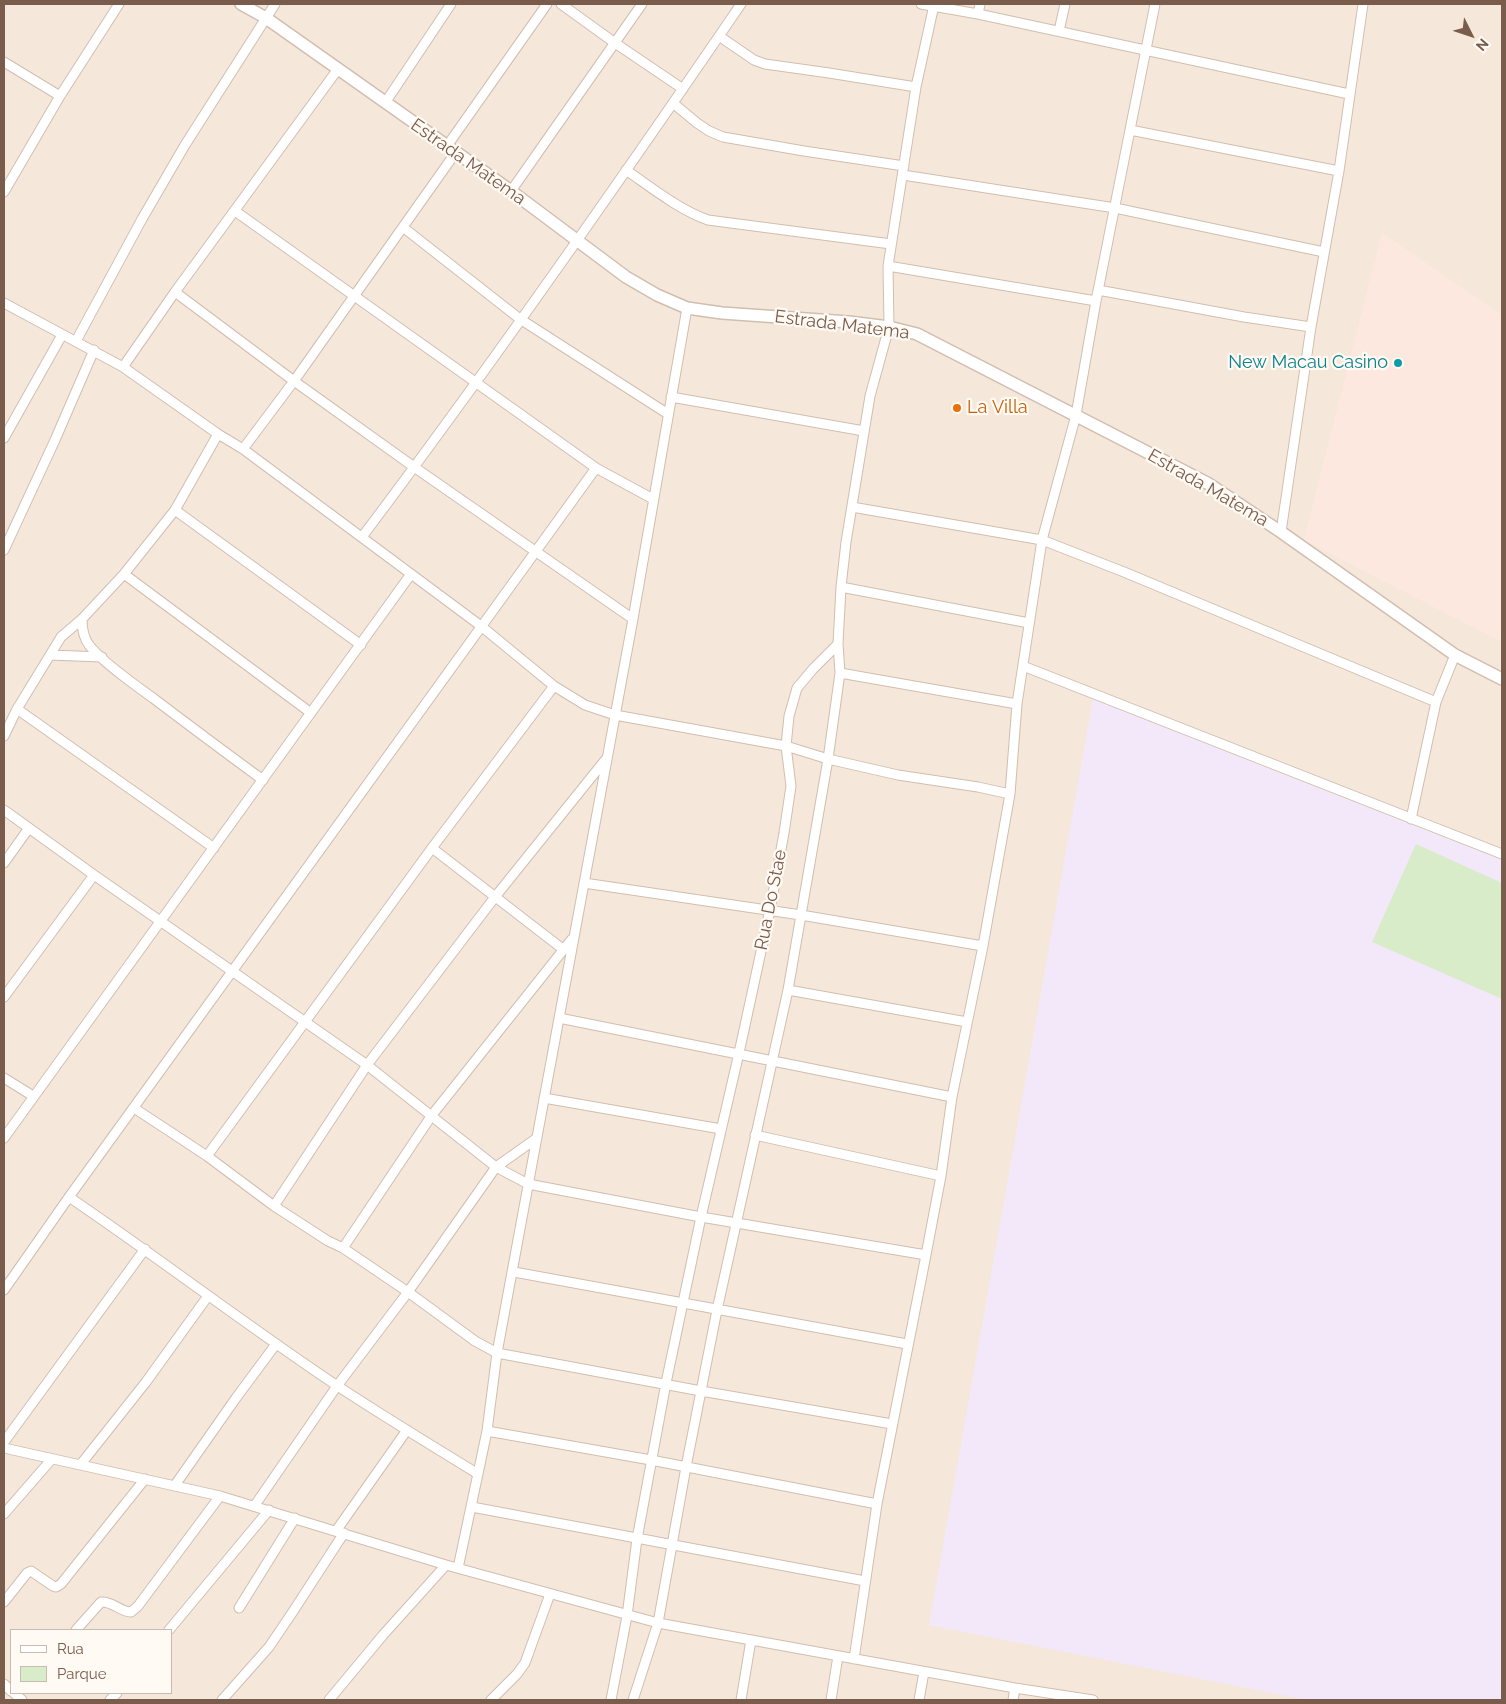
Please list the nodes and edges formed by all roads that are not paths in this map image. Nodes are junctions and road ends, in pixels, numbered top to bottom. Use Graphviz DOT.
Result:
graph roads {
  1 [pos="120,4"];
  2 [pos="241,4"];
  3 [pos="275,4"];
  4 [pos="451,4"];
  5 [pos="546,4"];
  6 [pos="561,4"];
  7 [pos="642,4"];
  8 [pos="741,4"];
  9 [pos="921,4"];
  10 [pos="980,4"];
  11 [pos="1065,4"];
  12 [pos="1155,4"];
  13 [pos="1363,4"];
  14 [pos="934,5"];
  15 [pos="978,14"];
  16 [pos="266,18"];
  17 [pos="1059,31"];
  18 [pos="719,36"];
  19 [pos="614,43"];
  20 [pos="1147,49"];
  21 [pos="4,62"];
  22 [pos="338,69"];
  23 [pos="916,87"];
  24 [pos="682,89"];
  25 [pos="1349,94"];
  26 [pos="60,96"];
  27 [pos="385,103"];
  28 [pos="673,103"];
  29 [pos="1130,130"];
  30 [pos="452,149"];
  31 [pos="626,170"];
  32 [pos="903,170"];
  33 [pos="1339,171"];
  34 [pos="511,191"];
  35 [pos="4,192"];
  36 [pos="1115,208"];
  37 [pos="235,211"];
  38 [pos="404,228"];
  39 [pos="577,240"];
  40 [pos="891,244"];
  41 [pos="1324,252"];
  42 [pos="888,266"];
  43 [pos="1098,290"];
  44 [pos="175,292"];
  45 [pos="354,295"];
  46 [pos="1096,301"];
  47 [pos="4,303"];
  48 [pos="687,308"];
  49 [pos="520,319"];
  50 [pos="889,327"];
  51 [pos="1311,327"];
  52 [pos="62,335"];
  53 [pos="76,340"];
  54 [pos="94,350"];
  55 [pos="123,367"];
  56 [pos="294,381"];
  57 [pos="475,382"];
  58 [pos="671,397"];
  59 [pos="668,414"];
  60 [pos="1076,416"];
  61 [pos="864,431"];
  62 [pos="218,434"];
  63 [pos="4,438"];
  64 [pos="243,449"];
  65 [pos="414,467"];
  66 [pos="596,468"];
  67 [pos="653,499"];
  68 [pos="852,507"];
  69 [pos="175,510"];
  70 [pos="1281,532"];
  71 [pos="362,537"];
  72 [pos="1042,540"];
  73 [pos="4,550"];
  74 [pos="535,552"];
  75 [pos="124,574"];
  76 [pos="411,574"];
  77 [pos="841,587"];
  78 [pos="82,619"];
  79 [pos="633,619"];
  80 [pos="1029,623"];
  81 [pos="481,626"];
  82 [pos="838,644"];
  83 [pos="360,645"];
  84 [pos="50,655"];
  85 [pos="1455,655"];
  86 [pos="102,657"];
  87 [pos="1023,666"];
  88 [pos="840,673"];
  89 [pos="1502,679"];
  90 [pos="554,686"];
  91 [pos="1436,702"];
  92 [pos="1017,704"];
  93 [pos="17,708"];
  94 [pos="311,713"];
  95 [pos="615,715"];
  96 [pos="4,736"];
  97 [pos="786,746"];
  98 [pos="607,758"];
  99 [pos="828,759"];
  100 [pos="263,780"];
  101 [pos="1010,794"];
  102 [pos="4,810"];
  103 [pos="1411,819"];
  104 [pos="30,828"];
  105 [pos="214,848"];
  106 [pos="432,848"];
  107 [pos="1502,854"];
  108 [pos="4,863"];
  109 [pos="94,875"];
  110 [pos="584,882"];
  111 [pos="495,897"];
  112 [pos="770,910"];
  113 [pos="801,915"];
  114 [pos="160,921"];
  115 [pos="573,937"];
  116 [pos="983,946"];
  117 [pos="564,950"];
  118 [pos="232,972"];
  119 [pos="788,990"];
  120 [pos="4,997"];
  121 [pos="558,1018"];
  122 [pos="967,1022"];
  123 [pos="306,1023"];
  124 [pos="739,1054"];
  125 [pos="773,1060"];
  126 [pos="367,1065"];
  127 [pos="4,1078"];
  128 [pos="32,1096"];
  129 [pos="952,1097"];
  130 [pos="544,1098"];
  131 [pos="134,1108"];
  132 [pos="432,1116"];
  133 [pos="721,1129"];
  134 [pos="755,1135"];
  135 [pos="4,1138"];
  136 [pos="537,1138"];
  137 [pos="208,1156"];
  138 [pos="496,1167"];
  139 [pos="941,1176"];
  140 [pos="528,1184"];
  141 [pos="69,1197"];
  142 [pos="274,1206"];
  143 [pos="701,1217"];
  144 [pos="736,1222"];
  145 [pos="343,1248"];
  146 [pos="145,1249"];
  147 [pos="926,1255"];
  148 [pos="514,1272"];
  149 [pos="4,1290"];
  150 [pos="408,1292"];
  151 [pos="208,1296"];
  152 [pos="684,1303"];
  153 [pos="718,1310"];
  154 [pos="276,1344"];
  155 [pos="907,1344"];
  156 [pos="497,1353"];
  157 [pos="666,1383"];
  158 [pos="337,1386"];
  159 [pos="701,1391"];
  160 [pos="892,1424"];
  161 [pos="407,1430"];
  162 [pos="487,1431"];
  163 [pos="4,1442"];
  164 [pos="4,1448"];
  165 [pos="51,1460"];
  166 [pos="651,1460"];
  167 [pos="81,1464"];
  168 [pos="686,1467"];
  169 [pos="478,1474"];
  170 [pos="145,1479"];
  171 [pos="175,1485"];
  172 [pos="220,1496"];
  173 [pos="877,1504"];
  174 [pos="255,1505"];
  175 [pos="472,1507"];
  176 [pos="269,1510"];
  177 [pos="4,1514"];
  178 [pos="294,1518"];
  179 [pos="340,1532"];
  180 [pos="637,1539"];
  181 [pos="672,1546"];
  182 [pos="446,1565"];
  183 [pos="458,1568"];
  184 [pos="865,1581"];
  185 [pos="550,1594"];
  186 [pos="4,1602"];
  187 [pos="239,1608"];
  188 [pos="627,1616"];
  189 [pos="658,1623"];
  190 [pos="77,1629"];
  191 [pos="169,1629"];
  192 [pos="751,1640"];
  193 [pos="838,1656"];
  194 [pos="854,1659"];
  195 [pos="924,1672"];
  196 [pos="1015,1688"];
  197 [pos="222,1700"];
  198 [pos="329,1700"];
  199 [pos="492,1700"];
  200 [pos="611,1700"];
  201 [pos="634,1700"];
  202 [pos="741,1700"];
  203 [pos="831,1700"];
  204 [pos="919,1700"];
  205 [pos="1013,1700"];
  206 [pos="1093,1700"];
  1 -- 26 [label="street"];
  2 -- 16 [label="street, Estrada Matema"];
  3 -- 16 [label="street"];
  4 -- 27 [label="street"];
  5 -- 30 [label="street"];
  6 -- 19 [label="street"];
  7 -- 19 [label="street"];
  8 -- 18 [label="street"];
  9 -- 14 [label="street"];
  10 -- 15 [label="street"];
  11 -- 17 [label="street"];
  12 -- 20 [label="street"];
  13 -- 25 [label="street"];
  14 -- 15 [label="street"];
  14 -- 23 [label="street"];
  15 -- 17 [label="street"];
  16 -- 22 [label="street, Estrada Matema"];
  16 -- 53 [label="street"];
  17 -- 20 [label="street"];
  18 -- 23 [label="street"];
  18 -- 24 [label="street"];
  19 -- 24 [label="street"];
  19 -- 34 [label="street"];
  20 -- 25 [label="street"];
  20 -- 29 [label="street"];
  21 -- 26 [label="street"];
  22 -- 27 [label="street, Estrada Matema"];
  22 -- 37 [label="street"];
  23 -- 32 [label="street"];
  24 -- 28 [label="street"];
  25 -- 33 [label="street"];
  26 -- 35 [label="street"];
  27 -- 30 [label="street, Estrada Matema"];
  28 -- 31 [label="street"];
  28 -- 32 [label="street"];
  29 -- 33 [label="street"];
  29 -- 36 [label="street"];
  30 -- 34 [label="street, Estrada Matema"];
  30 -- 38 [label="street"];
  31 -- 39 [label="street"];
  31 -- 40 [label="street"];
  32 -- 36 [label="street"];
  32 -- 40 [label="street"];
  33 -- 41 [label="street"];
  34 -- 39 [label="street, Estrada Matema"];
  36 -- 41 [label="street"];
  36 -- 43 [label="street"];
  37 -- 44 [label="street"];
  37 -- 45 [label="street"];
  38 -- 45 [label="street"];
  38 -- 49 [label="street"];
  39 -- 48 [label="street, Estrada Matema"];
  39 -- 49 [label="street"];
  40 -- 42 [label="street"];
  41 -- 51 [label="street"];
  42 -- 46 [label="street"];
  42 -- 50 [label="street"];
  43 -- 46 [label="street"];
  43 -- 51 [label="street"];
  44 -- 55 [label="street"];
  44 -- 56 [label="street"];
  45 -- 56 [label="street"];
  45 -- 57 [label="street"];
  46 -- 60 [label="street"];
  47 -- 52 [label="street"];
  48 -- 50 [label="street, Estrada Matema"];
  48 -- 58 [label="street"];
  49 -- 57 [label="street"];
  49 -- 59 [label="street"];
  50 -- 60 [label="street, Estrada Matema"];
  50 -- 61 [label="street"];
  51 -- 70 [label="street"];
  52 -- 53 [label="street"];
  52 -- 63 [label="street"];
  53 -- 54 [label="street"];
  54 -- 55 [label="street"];
  54 -- 73 [label="street"];
  55 -- 62 [label="street"];
  56 -- 64 [label="street"];
  56 -- 65 [label="street"];
  57 -- 65 [label="street"];
  57 -- 66 [label="street"];
  58 -- 59 [label="street"];
  58 -- 61 [label="street"];
  59 -- 67 [label="street"];
  60 -- 70 [label="street, Estrada Matema"];
  60 -- 72 [label="street"];
  61 -- 68 [label="street"];
  62 -- 64 [label="street"];
  62 -- 69 [label="street"];
  64 -- 71 [label="street"];
  65 -- 71 [label="street"];
  65 -- 74 [label="street"];
  66 -- 67 [label="street"];
  66 -- 74 [label="street"];
  67 -- 79 [label="street"];
  68 -- 72 [label="street"];
  68 -- 77 [label="street"];
  69 -- 75 [label="street"];
  69 -- 83 [label="street"];
  70 -- 85 [label="street, Estrada Matema"];
  71 -- 76 [label="street"];
  72 -- 80 [label="street"];
  72 -- 91 [label="street"];
  74 -- 79 [label="street"];
  74 -- 81 [label="street"];
  75 -- 78 [label="street"];
  75 -- 94 [label="street"];
  76 -- 81 [label="street"];
  76 -- 83 [label="street"];
  77 -- 80 [label="street"];
  77 -- 82 [label="street"];
  78 -- 84 [label="street"];
  78 -- 86 [label="street"];
  79 -- 95 [label="street"];
  80 -- 87 [label="street"];
  81 -- 90 [label="street"];
  81 -- 118 [label="street"];
  82 -- 88 [label="street"];
  82 -- 97 [label="street, Rua Do Stae"];
  83 -- 94 [label="street"];
  84 -- 86 [label="street"];
  84 -- 93 [label="street"];
  85 -- 89 [label="street, Estrada Matema"];
  85 -- 91 [label="street"];
  86 -- 100 [label="street"];
  87 -- 92 [label="street"];
  87 -- 103 [label="street"];
  88 -- 92 [label="street"];
  88 -- 99 [label="street"];
  90 -- 95 [label="street"];
  90 -- 106 [label="street"];
  91 -- 103 [label="street"];
  92 -- 101 [label="street"];
  93 -- 96 [label="street"];
  93 -- 105 [label="street"];
  94 -- 100 [label="street"];
  95 -- 97 [label="street"];
  95 -- 98 [label="street"];
  97 -- 99 [label="street"];
  97 -- 112 [label="street, Rua Do Stae"];
  98 -- 110 [label="street"];
  98 -- 111 [label="street"];
  99 -- 101 [label="street"];
  99 -- 113 [label="street"];
  100 -- 105 [label="street"];
  101 -- 116 [label="street"];
  102 -- 104 [label="street"];
  103 -- 107 [label="street"];
  104 -- 108 [label="street"];
  104 -- 109 [label="street"];
  105 -- 114 [label="street"];
  106 -- 111 [label="street"];
  106 -- 123 [label="street"];
  109 -- 114 [label="street"];
  109 -- 120 [label="street"];
  110 -- 112 [label="street"];
  110 -- 115 [label="street"];
  111 -- 117 [label="street"];
  111 -- 126 [label="street"];
  112 -- 113 [label="street"];
  112 -- 124 [label="street, Rua Do Stae"];
  113 -- 116 [label="street"];
  113 -- 119 [label="street"];
  114 -- 118 [label="street"];
  114 -- 128 [label="street"];
  115 -- 117 [label="street"];
  115 -- 121 [label="street"];
  116 -- 122 [label="street"];
  117 -- 132 [label="street"];
  118 -- 123 [label="street"];
  118 -- 131 [label="street"];
  119 -- 122 [label="street"];
  119 -- 125 [label="street"];
  121 -- 124 [label="street"];
  121 -- 130 [label="street"];
  122 -- 129 [label="street"];
  123 -- 126 [label="street"];
  123 -- 137 [label="street"];
  124 -- 125 [label="street"];
  124 -- 133 [label="street, Rua Do Stae"];
  125 -- 129 [label="street"];
  125 -- 134 [label="street"];
  126 -- 132 [label="street"];
  126 -- 142 [label="street"];
  127 -- 128 [label="street"];
  128 -- 135 [label="street"];
  129 -- 139 [label="street"];
  130 -- 133 [label="street"];
  130 -- 136 [label="street"];
  131 -- 137 [label="street"];
  131 -- 141 [label="street"];
  132 -- 138 [label="street"];
  132 -- 145 [label="street"];
  133 -- 143 [label="street, Rua Do Stae"];
  134 -- 139 [label="street"];
  134 -- 144 [label="street"];
  136 -- 138 [label="street"];
  136 -- 140 [label="street"];
  137 -- 142 [label="street"];
  138 -- 140 [label="street"];
  138 -- 150 [label="street"];
  139 -- 147 [label="street"];
  140 -- 143 [label="street"];
  140 -- 148 [label="street"];
  141 -- 146 [label="street"];
  141 -- 149 [label="street"];
  142 -- 145 [label="street"];
  143 -- 144 [label="street"];
  143 -- 152 [label="street, Rua Do Stae"];
  144 -- 147 [label="street"];
  144 -- 153 [label="street"];
  145 -- 150 [label="street"];
  146 -- 151 [label="street"];
  146 -- 163 [label="street"];
  147 -- 155 [label="street"];
  148 -- 152 [label="street"];
  148 -- 156 [label="street"];
  150 -- 156 [label="street"];
  150 -- 158 [label="street"];
  151 -- 154 [label="street"];
  151 -- 167 [label="street"];
  152 -- 153 [label="street"];
  152 -- 157 [label="street, Rua Do Stae"];
  153 -- 155 [label="street"];
  153 -- 159 [label="street"];
  154 -- 158 [label="street"];
  154 -- 171 [label="street"];
  155 -- 160 [label="street"];
  156 -- 157 [label="street"];
  156 -- 162 [label="street"];
  157 -- 159 [label="street"];
  157 -- 166 [label="street, Rua Do Stae"];
  158 -- 161 [label="street"];
  158 -- 174 [label="street"];
  159 -- 160 [label="street"];
  159 -- 168 [label="street"];
  160 -- 173 [label="street"];
  161 -- 169 [label="street"];
  161 -- 179 [label="street"];
  162 -- 166 [label="street"];
  162 -- 169 [label="street"];
  164 -- 165 [label="street"];
  165 -- 167 [label="street"];
  165 -- 177 [label="street"];
  166 -- 168 [label="street"];
  166 -- 180 [label="street, Rua Do Stae"];
  167 -- 170 [label="street"];
  168 -- 173 [label="street"];
  168 -- 181 [label="street"];
  169 -- 175 [label="street"];
  170 -- 171 [label="street"];
  170 -- 186 [label="street"];
  171 -- 172 [label="street"];
  172 -- 174 [label="street"];
  172 -- 190 [label="street"];
  173 -- 184 [label="street"];
  174 -- 176 [label="street"];
  175 -- 180 [label="street"];
  175 -- 183 [label="street"];
  176 -- 178 [label="street"];
  176 -- 191 [label="street"];
  178 -- 179 [label="street"];
  178 -- 187 [label="street"];
  179 -- 182 [label="street"];
  179 -- 197 [label="street"];
  180 -- 181 [label="street"];
  180 -- 188 [label="street, Rua Do Stae"];
  181 -- 184 [label="street"];
  181 -- 189 [label="street"];
  182 -- 183 [label="street"];
  182 -- 198 [label="street"];
  183 -- 185 [label="street"];
  184 -- 194 [label="street"];
  185 -- 188 [label="street"];
  185 -- 199 [label="street"];
  188 -- 189 [label="street"];
  188 -- 200 [label="street, Rua Do Stae"];
  189 -- 192 [label="street"];
  189 -- 201 [label="street"];
  192 -- 193 [label="street"];
  192 -- 202 [label="street"];
  193 -- 194 [label="street"];
  193 -- 203 [label="street"];
  194 -- 195 [label="street"];
  195 -- 196 [label="street"];
  195 -- 204 [label="street"];
  196 -- 205 [label="street"];
  196 -- 206 [label="street"];
}
